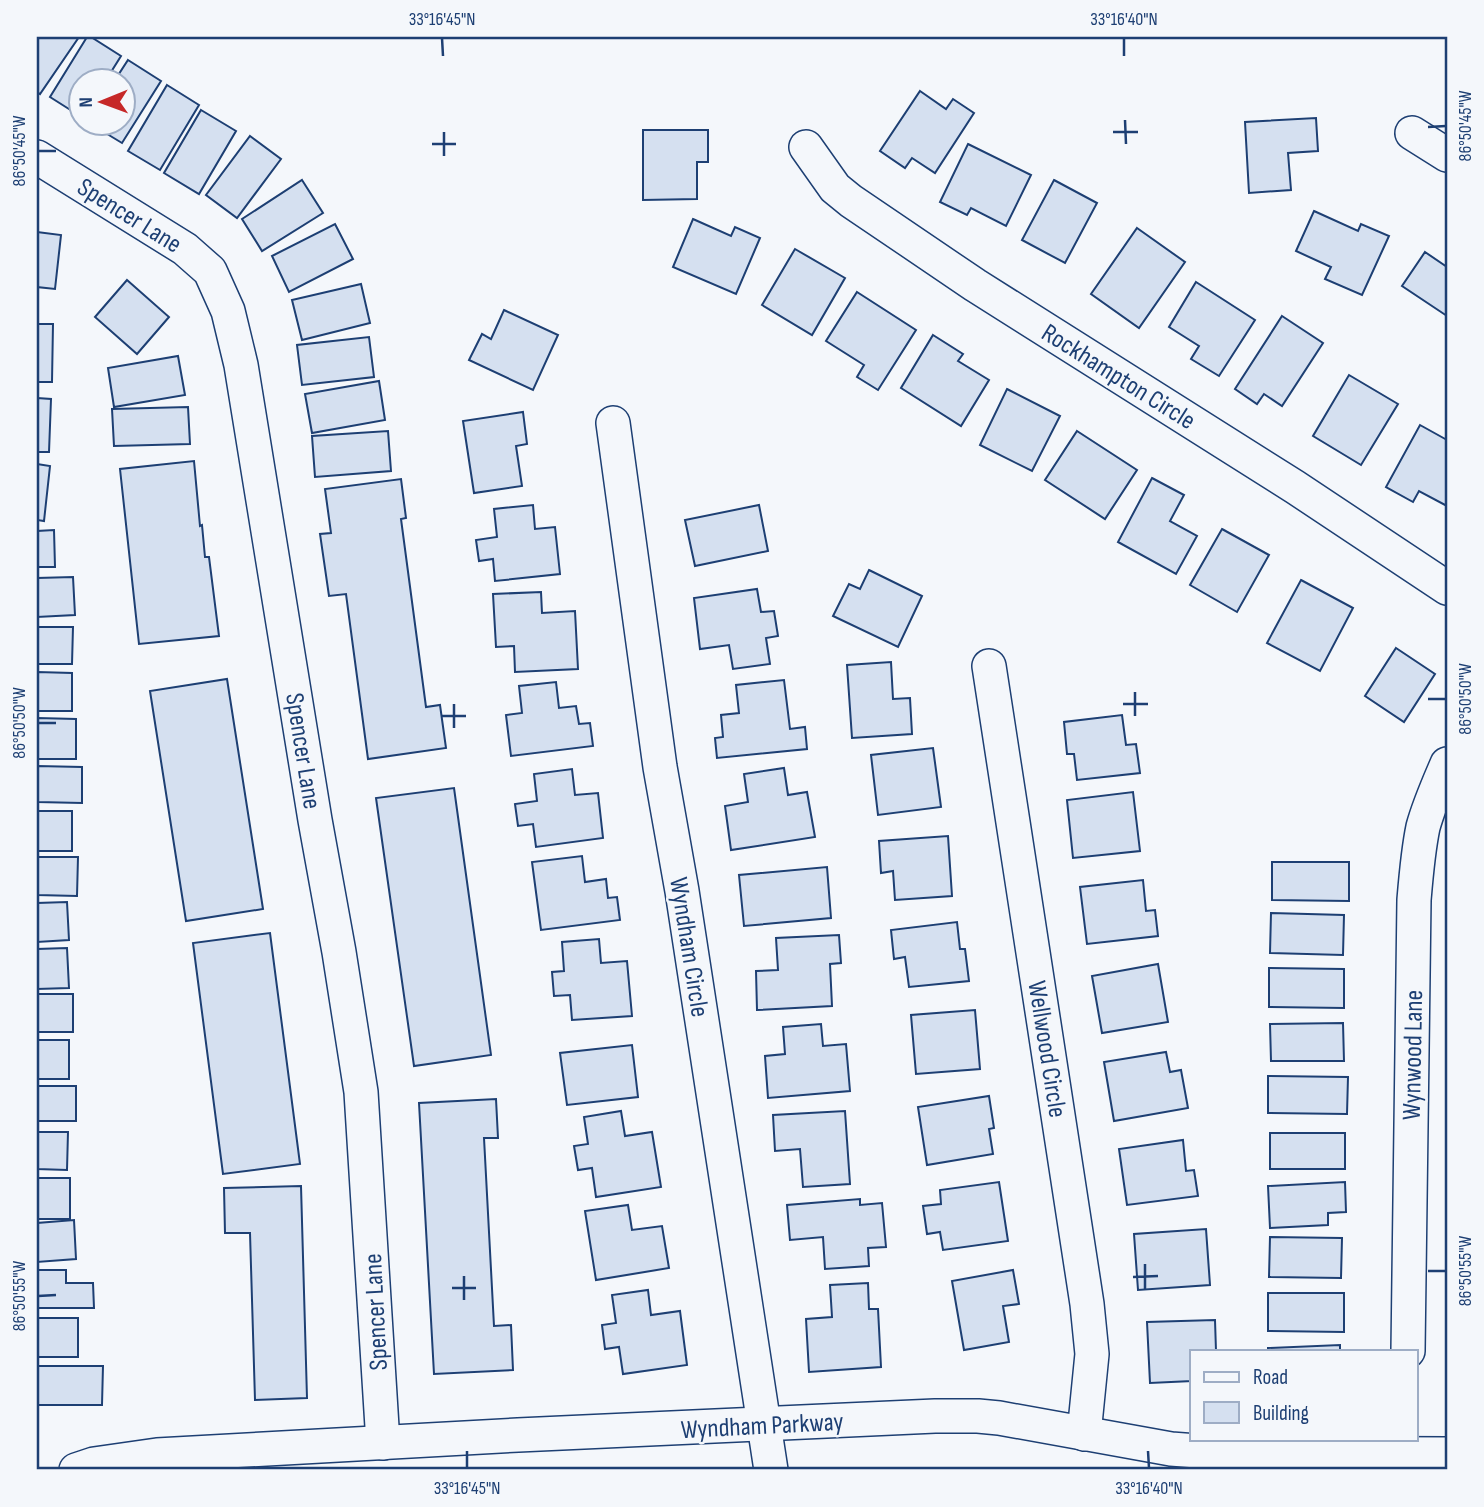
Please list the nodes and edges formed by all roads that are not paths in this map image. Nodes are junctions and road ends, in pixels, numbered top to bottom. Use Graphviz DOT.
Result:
graph roads {
  1 [pos="1412,133"];
  2 [pos="806,147"];
  3 [pos="1447,156"];
  4 [pos="37,157"];
  5 [pos="613,423"];
  6 [pos="1447,588"];
  7 [pos="989,666"];
  8 [pos="1447,764"];
  9 [pos="1408,1350"];
  10 [pos="763,1425"];
  11 [pos="1084,1434"];
  12 [pos="383,1443"];
  13 [pos="1407,1446"];
  14 [pos="1447,1454"];
  15 [pos="76,1470"];
  16 [pos="771,1470"];
  1 -- 3 [label="street"];
  2 -- 6 [label="street, Rockhampton Circle"];
  4 -- 12 [label="street, Spencer Lane"];
  5 -- 10 [label="street, Wyndham Circle"];
  7 -- 11 [label="street, Wellwood Circle"];
  8 -- 9 [label="street, Wynwood Lane"];
  10 -- 11 [label="street, Wyndham Parkway"];
  10 -- 12 [label="street, Wyndham Parkway"];
  10 -- 16 [label="street, Wyndham Circle"];
  11 -- 13 [label="street, Wyndham Parkway"];
  12 -- 15 [label="street, Wyndham Parkway"];
  13 -- 14 [label="street, Wyndham Parkway"];
}
